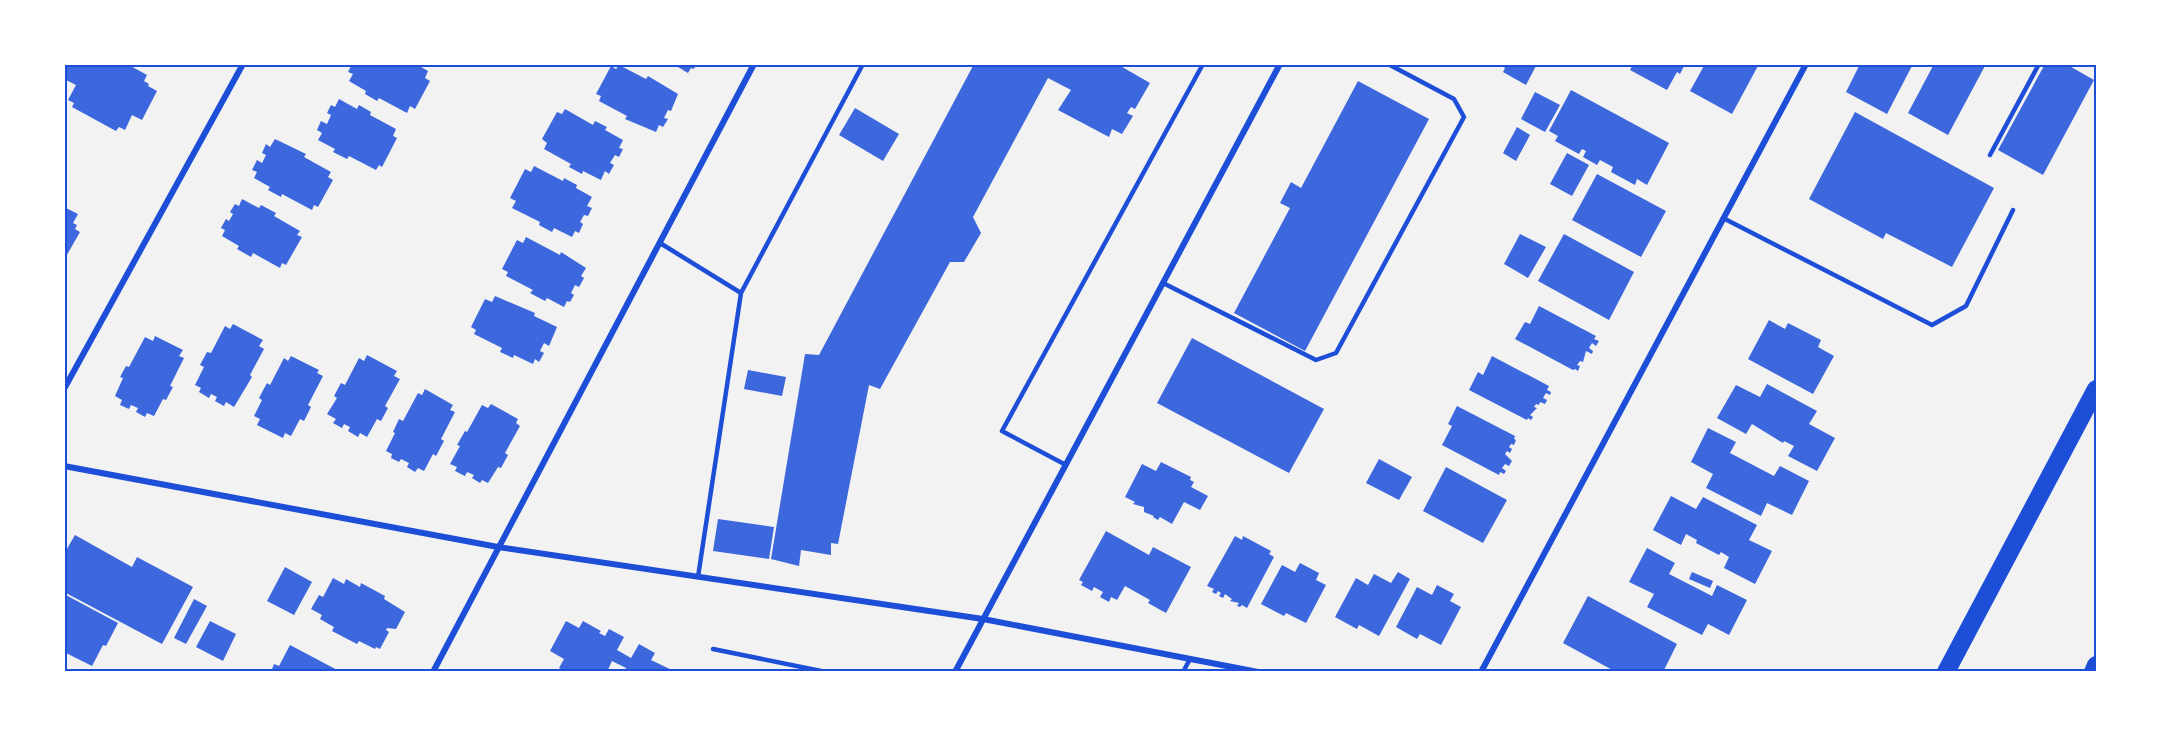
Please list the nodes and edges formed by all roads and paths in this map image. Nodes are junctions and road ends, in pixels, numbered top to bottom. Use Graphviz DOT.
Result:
graph roads {
  1 [pos="754,64"];
  2 [pos="863,64"];
  3 [pos="1203,64"];
  4 [pos="1388,64"];
  5 [pos="1806,64"];
  6 [pos="2039,64"];
  7 [pos="243,65"];
  8 [pos="1280,65"];
  9 [pos="1990,155"];
  10 [pos="2013,210"];
  11 [pos="1724,218"];
  12 [pos="660,243"];
  13 [pos="1163,283"];
  14 [pos="741,294"];
  15 [pos="66,385"];
  16 [pos="2097,389"];
  17 [pos="1066,465"];
  18 [pos="64,466"];
  19 [pos="498,547"];
  20 [pos="698,577"];
  21 [pos="983,619"];
  22 [pos="713,649"];
  23 [pos="1190,659"];
  24 [pos="2097,665"];
  25 [pos="433,672"];
  26 [pos="826,672"];
  27 [pos="955,672"];
  28 [pos="1184,672"];
  29 [pos="1258,672"];
  30 [pos="1481,672"];
  31 [pos="1946,672"];
  32 [pos="2093,672"];
  1 -- 12 [label="street"];
  2 -- 14 [label="lane"];
  3 -- 17 [label="lane"];
  4 -- 13 [label="lane"];
  5 -- 11 [label="street"];
  6 -- 9 [label="lane"];
  7 -- 15 [label="street"];
  8 -- 13 [label="street"];
  10 -- 11 [label="lane"];
  11 -- 30 [label="street"];
  12 -- 14 [label="lane"];
  12 -- 19 [label="street"];
  13 -- 17 [label="street"];
  14 -- 20 [label="lane"];
  16 -- 31 [label="highway"];
  17 -- 21 [label="street"];
  18 -- 19 [label="street"];
  19 -- 20 [label="street"];
  19 -- 25 [label="street"];
  20 -- 21 [label="street"];
  21 -- 23 [label="street"];
  21 -- 27 [label="street"];
  22 -- 26 [label="lane"];
  23 -- 28 [label="lane"];
  23 -- 29 [label="street"];
  24 -- 32 [label="highway"];
}
